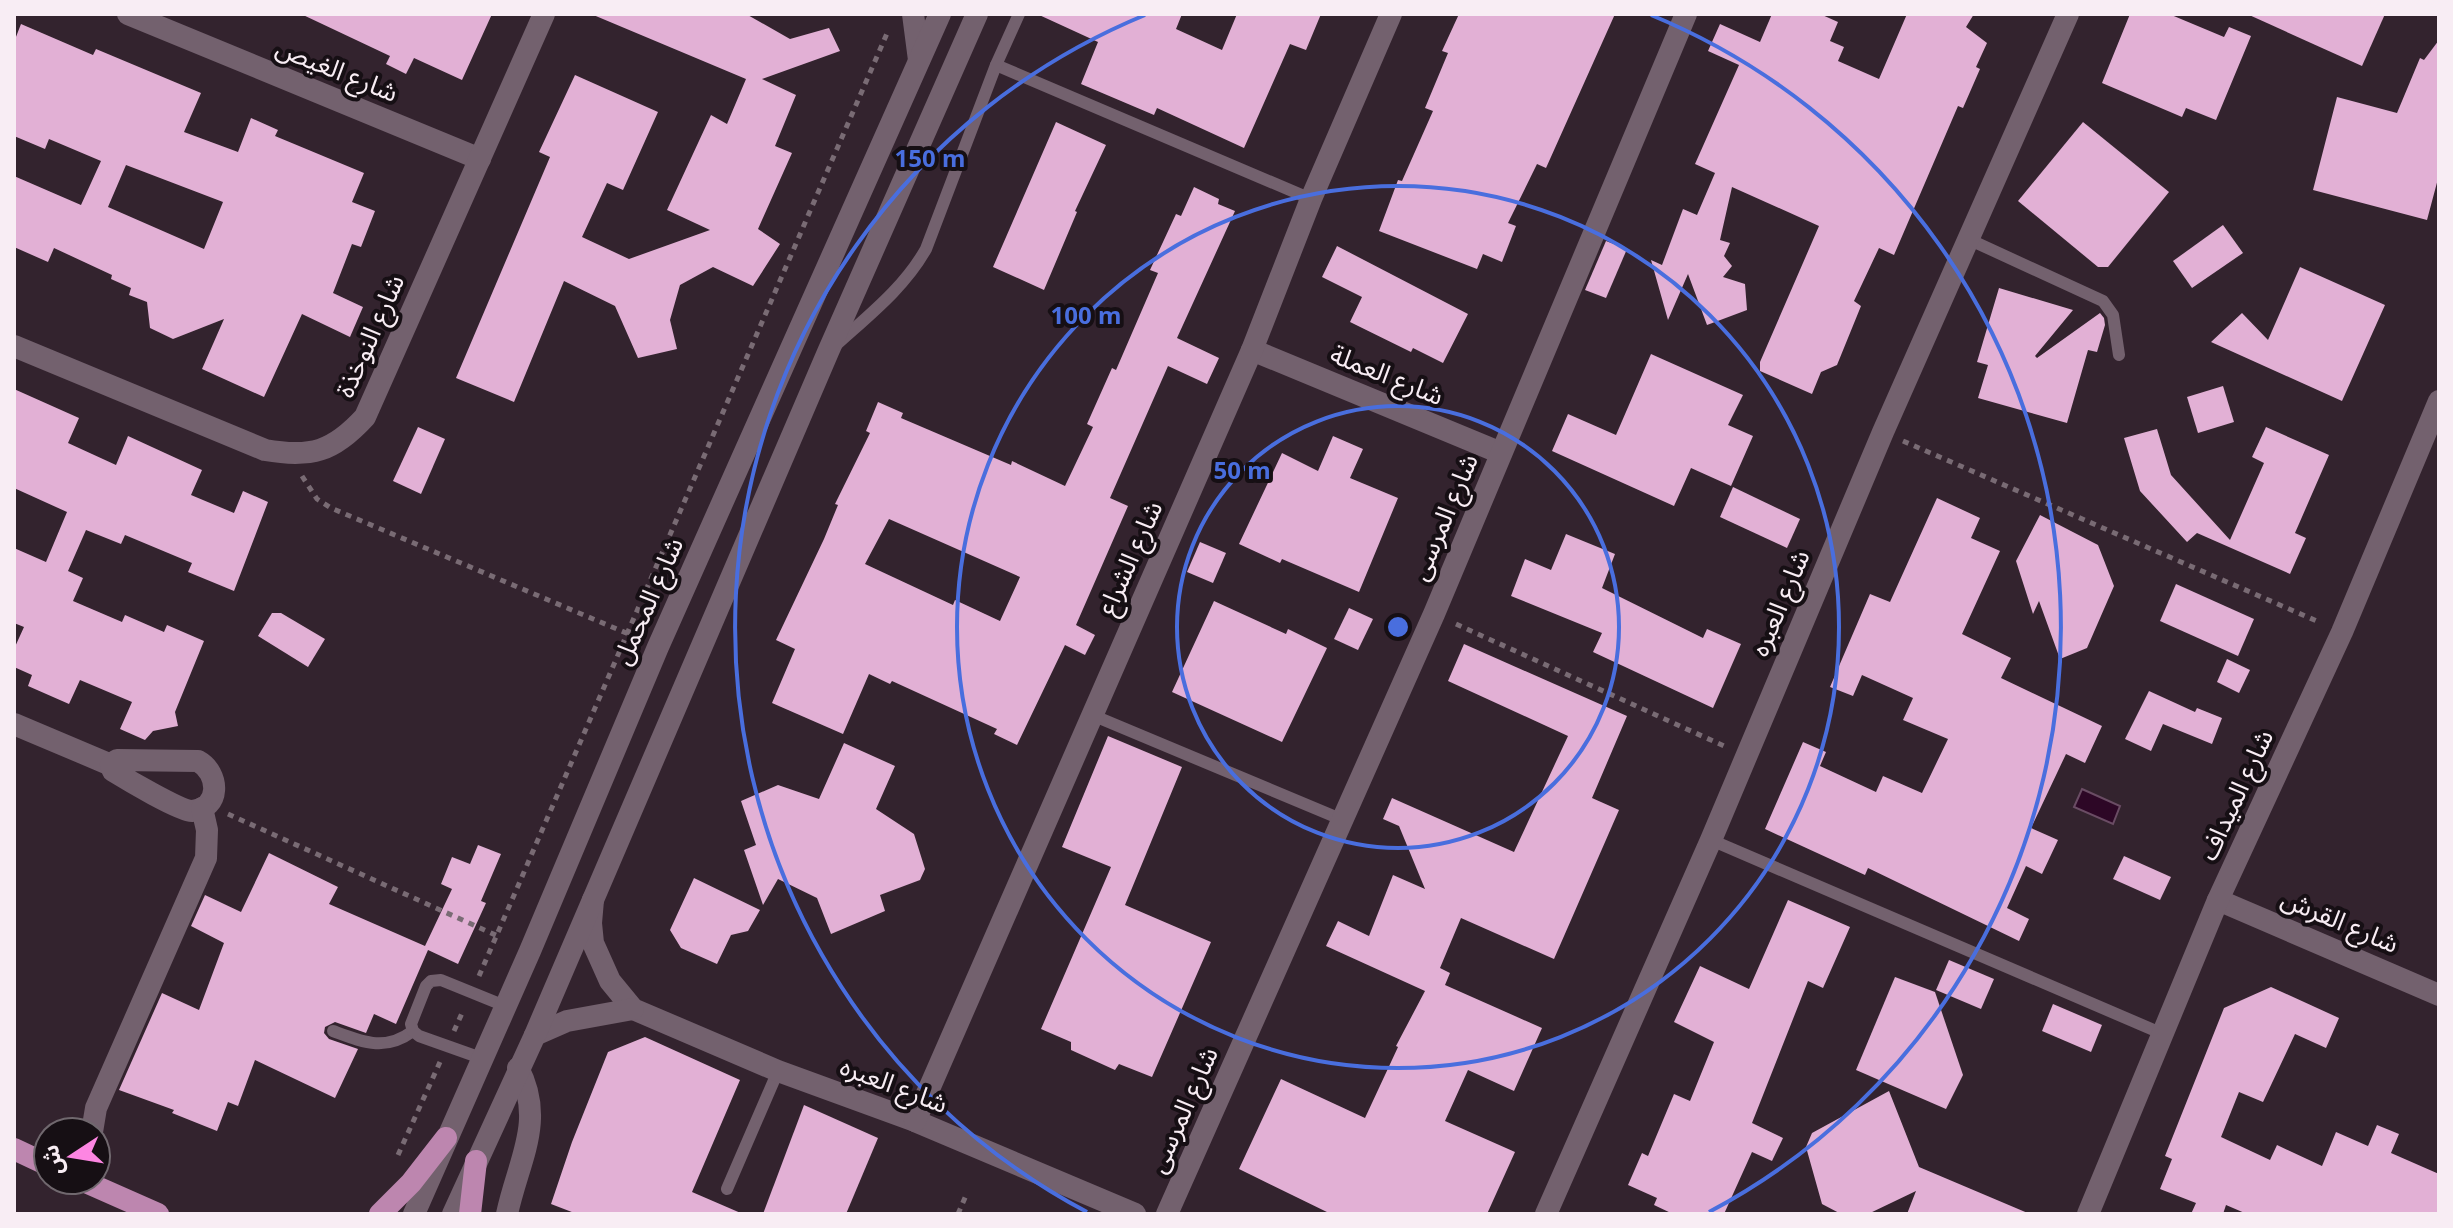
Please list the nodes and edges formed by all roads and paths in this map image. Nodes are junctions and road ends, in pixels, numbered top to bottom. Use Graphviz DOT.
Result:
graph roads {
  1 [pos="128,14"];
  2 [pos="544,14"];
  3 [pos="913,14"];
  4 [pos="940,14"];
  5 [pos="977,14"];
  6 [pos="1019,14"];
  7 [pos="1391,14"];
  8 [pos="1686,14"];
  9 [pos="2068,14"];
  10 [pos="889,25"];
  11 [pos="919,63"];
  12 [pos="996,65"];
  13 [pos="480,159"];
  14 [pos="1311,199"];
  15 [pos="1968,239"];
  16 [pos="14,346"];
  17 [pos="1252,350"];
  18 [pos="828,352"];
  19 [pos="2119,355"];
  20 [pos="2439,401"];
  21 [pos="1883,432"];
  22 [pos="1501,453"];
  23 [pos="293,455"];
  24 [pos="1434,614"];
  25 [pos="2342,632"];
  26 [pos="628,634"];
  27 [pos="658,647"];
  28 [pos="1092,715"];
  29 [pos="14,724"];
  30 [pos="1746,756"];
  31 [pos="111,765"];
  32 [pos="205,806"];
  33 [pos="1343,820"];
  34 [pos="1711,840"];
  35 [pos="594,897"];
  36 [pos="2218,900"];
  37 [pos="498,936"];
  38 [pos="530,951"];
  39 [pos="472,992"];
  40 [pos="2439,995"];
  41 [pos="505,1006"];
  42 [pos="633,1009"];
  43 [pos="333,1031"];
  44 [pos="413,1031"];
  45 [pos="2163,1034"];
  46 [pos="535,1035"];
  47 [pos="447,1046"];
  48 [pos="481,1058"];
  49 [pos="518,1068"];
  50 [pos="778,1071"];
  51 [pos="95,1116"];
  52 [pos="915,1121"];
  53 [pos="446,1138"];
  54 [pos="476,1161"];
  55 [pos="393,1167"];
  56 [pos="727,1189"];
  57 [pos="112,1193"];
  58 [pos="967,1193"];
  59 [pos="158,1214"];
  60 [pos="380,1214"];
  61 [pos="414,1214"];
  62 [pos="453,1214"];
  63 [pos="470,1214"];
  64 [pos="507,1214"];
  65 [pos="958,1214"];
  66 [pos="1135,1214"];
  67 [pos="1167,1214"];
  68 [pos="1546,1214"];
  69 [pos="2088,1214"];
  1 -- 13 [label="street, شارع الغيص"];
  2 -- 13 [label="street, شارع النوخذة"];
  3 -- 11 [label="street"];
  4 -- 11 [label="street, شارع المحمل"];
  5 -- 18 [label="street"];
  6 -- 12 [label="lane"];
  7 -- 14 [label="street, شارع الشراع"];
  8 -- 22 [label="street, شارع المرسى"];
  9 -- 15 [label="street, شارع العبره"];
  10 -- 26 [label="path"];
  11 -- 27 [label="street, شارع المحمل"];
  12 -- 14 [label="lane"];
  12 -- 18 [label="lane"];
  13 -- 23 [label="street, شارع النوخذة"];
  14 -- 17 [label="street, شارع الشراع"];
  15 -- 19 [label="lane"];
  15 -- 21 [label="street, شارع العبره"];
  16 -- 23 [label="street, شارع النوخذة"];
  17 -- 22 [label="street, شارع العملة"];
  17 -- 28 [label="street, شارع الشراع"];
  18 -- 35 [label="street"];
  20 -- 25 [label="street, شارع الميداف"];
  21 -- 25 [label="path"];
  21 -- 30 [label="street, شارع العبره"];
  22 -- 24 [label="street, شارع المرسى"];
  23 -- 26 [label="path"];
  24 -- 30 [label="path"];
  24 -- 33 [label="street, شارع المرسى"];
  25 -- 36 [label="street, شارع الميداف"];
  26 -- 27 [label="path"];
  26 -- 37 [label="path"];
  27 -- 38 [label="street, شارع المحمل"];
  28 -- 33 [label="lane"];
  28 -- 52 [label="street, شارع الشراع"];
  29 -- 31 [label="street"];
  30 -- 34 [label="street, شارع العبره"];
  31 -- 32 [label="street"];
  31 -- 32 [label="street"];
  32 -- 37 [label="path"];
  32 -- 51 [label="street"];
  33 -- 67 [label="street, شارع المرسى"];
  34 -- 45 [label="lane"];
  34 -- 68 [label="street, شارع العبره"];
  35 -- 42 [label="street, شارع العبره"];
  35 -- 46 [label="street"];
  36 -- 40 [label="street, شارع القرش"];
  36 -- 45 [label="street, شارع الميداف"];
  37 -- 38 [label="path"];
  37 -- 39 [label="path"];
  38 -- 41 [label="street, شارع المحمل"];
  39 -- 41 [label="lane"];
  39 -- 44 [label="lane"];
  39 -- 47 [label="path"];
  41 -- 48 [label="street, شارع المحمل"];
  42 -- 46 [label="street"];
  42 -- 50 [label="street, شارع العبره"];
  43 -- 44 [label="lane"];
  44 -- 47 [label="lane"];
  45 -- 69 [label="street, شارع الميداف"];
  46 -- 49 [label="street"];
  47 -- 48 [label="lane"];
  47 -- 55 [label="path"];
  48 -- 53 [label="street, شارع المحمل"];
  49 -- 54 [label="street"];
  49 -- 64 [label="street"];
  50 -- 52 [label="street, شارع العبره"];
  50 -- 56 [label="lane"];
  52 -- 66 [label="street, شارع العبره"];
  53 -- 60 [label="main road"];
  53 -- 61 [label="street, شارع المحمل"];
  54 -- 62 [label="street"];
  54 -- 63 [label="main road"];
  57 -- 59 [label="main road"];
  58 -- 65 [label="path"];
}
